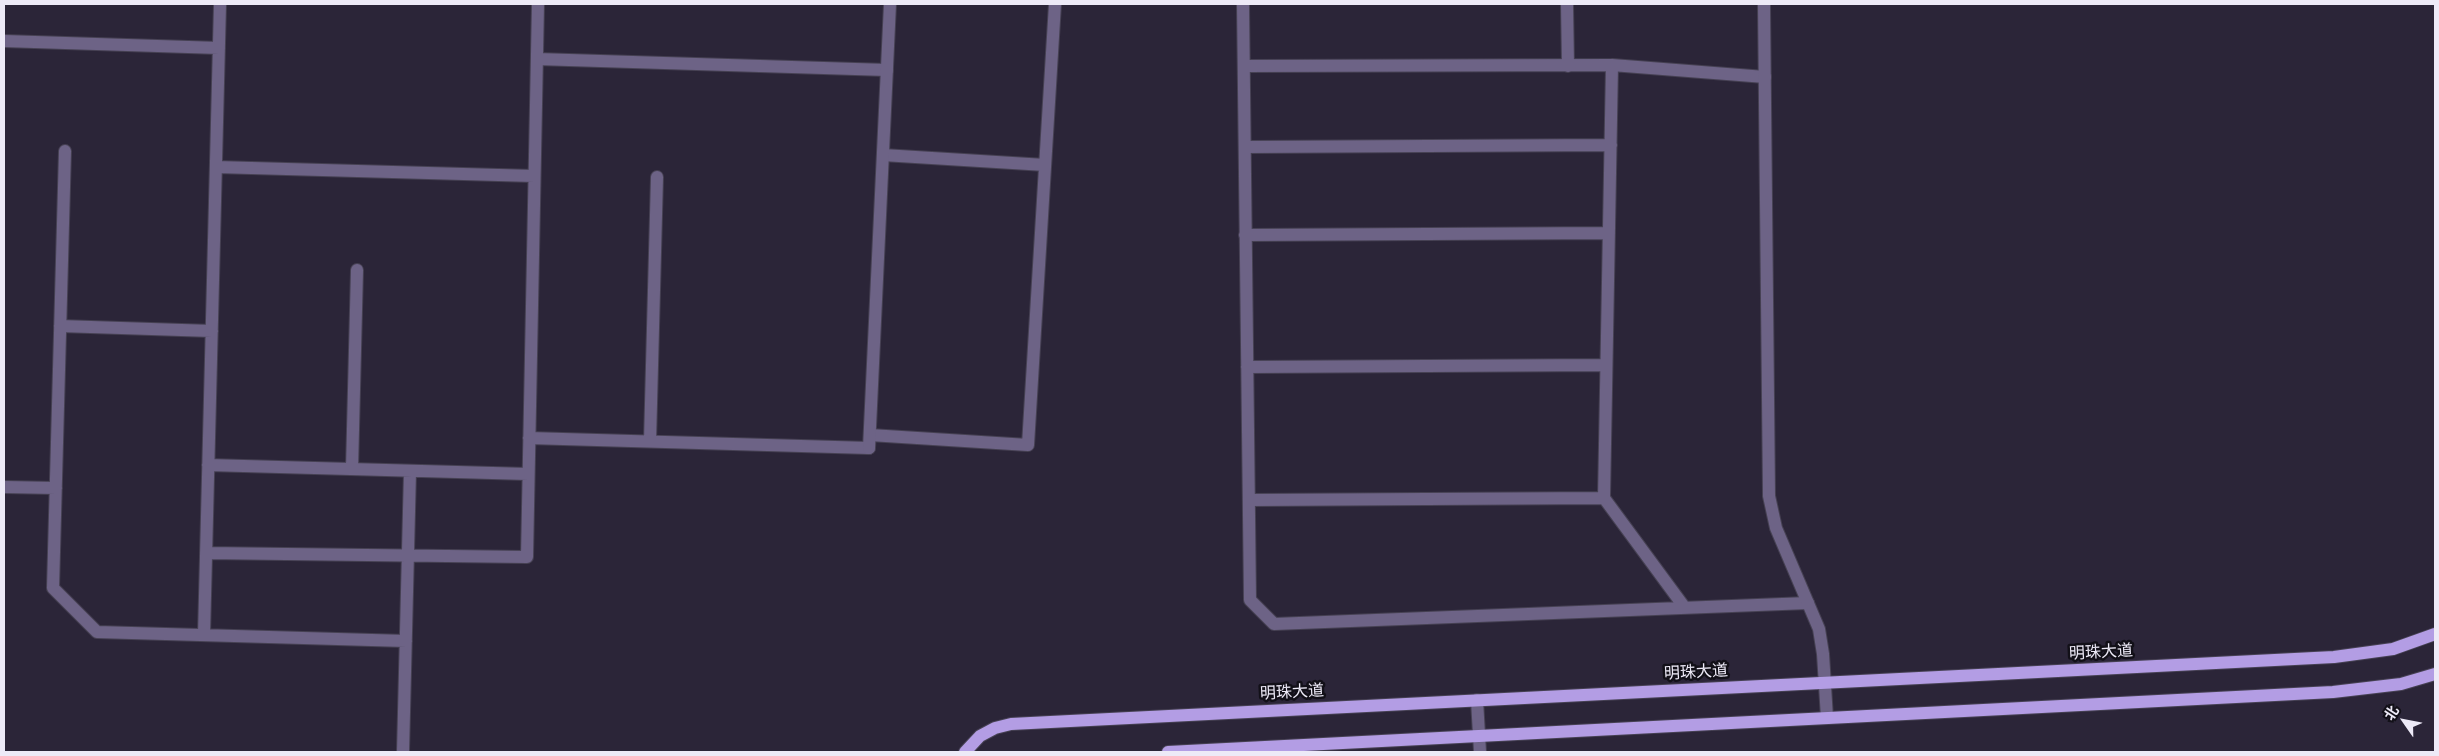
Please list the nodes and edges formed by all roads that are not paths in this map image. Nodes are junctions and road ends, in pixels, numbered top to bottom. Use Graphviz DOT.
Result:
graph roads {
  1 [pos="220,4"];
  2 [pos="538,4"];
  3 [pos="890,4"];
  4 [pos="1056,4"];
  5 [pos="1243,4"];
  6 [pos="1567,4"];
  7 [pos="1764,4"];
  8 [pos="4,40"];
  9 [pos="219,48"];
  10 [pos="537,59"];
  11 [pos="1612,65"];
  12 [pos="1244,66"];
  13 [pos="1568,66"];
  14 [pos="887,70"];
  15 [pos="1765,77"];
  16 [pos="1611,145"];
  17 [pos="1245,147"];
  18 [pos="65,151"];
  19 [pos="883,155"];
  20 [pos="1045,164"];
  21 [pos="216,167"];
  22 [pos="534,176"];
  23 [pos="656,176"];
  24 [pos="1609,233"];
  25 [pos="1245,235"];
  26 [pos="358,270"];
  27 [pos="60,326"];
  28 [pos="212,331"];
  29 [pos="1606,366"];
  30 [pos="1247,367"];
  31 [pos="529,438"];
  32 [pos="869,441"];
  33 [pos="650,442"];
  34 [pos="208,465"];
  35 [pos="352,469"];
  36 [pos="410,471"];
  37 [pos="528,474"];
  38 [pos="4,487"];
  39 [pos="56,488"];
  40 [pos="1604,498"];
  41 [pos="1249,500"];
  42 [pos="206,553"];
  43 [pos="408,556"];
  44 [pos="1808,603"];
  45 [pos="1685,608"];
  46 [pos="2435,634"];
  47 [pos="204,635"];
  48 [pos="406,641"];
  49 [pos="2435,674"];
  50 [pos="1825,683"];
  51 [pos="1477,700"];
  52 [pos="1827,718"];
  53 [pos="1479,736"];
  54 [pos="403,752"];
  55 [pos="965,752"];
  56 [pos="1168,752"];
  57 [pos="1480,752"];
  1 -- 9 [label="street"];
  2 -- 10 [label="street"];
  3 -- 14 [label="street"];
  4 -- 20 [label="street"];
  5 -- 12 [label="street"];
  6 -- 13 [label="street"];
  7 -- 15 [label="street"];
  8 -- 9 [label="street"];
  9 -- 21 [label="street"];
  10 -- 14 [label="street"];
  10 -- 22 [label="street"];
  11 -- 13 [label="street"];
  11 -- 15 [label="street"];
  11 -- 16 [label="street"];
  12 -- 13 [label="street"];
  12 -- 17 [label="street"];
  14 -- 19 [label="street"];
  15 -- 44 [label="street"];
  16 -- 17 [label="street"];
  16 -- 24 [label="street"];
  17 -- 25 [label="street"];
  18 -- 27 [label="street"];
  19 -- 20 [label="street"];
  19 -- 32 [label="street"];
  20 -- 32 [label="street"];
  21 -- 22 [label="street"];
  21 -- 28 [label="street"];
  22 -- 31 [label="street"];
  23 -- 33 [label="street"];
  24 -- 25 [label="street"];
  24 -- 29 [label="street"];
  25 -- 30 [label="street"];
  26 -- 35 [label="street"];
  27 -- 28 [label="street"];
  27 -- 39 [label="street"];
  28 -- 34 [label="street"];
  29 -- 30 [label="street"];
  29 -- 40 [label="street"];
  30 -- 41 [label="street"];
  31 -- 33 [label="street"];
  31 -- 37 [label="street"];
  32 -- 33 [label="street"];
  34 -- 35 [label="street"];
  34 -- 42 [label="street"];
  35 -- 36 [label="street"];
  36 -- 37 [label="street"];
  36 -- 43 [label="street"];
  37 -- 43 [label="street"];
  38 -- 39 [label="street"];
  39 -- 47 [label="street"];
  40 -- 41 [label="street"];
  40 -- 45 [label="street"];
  41 -- 45 [label="street"];
  42 -- 43 [label="street"];
  42 -- 47 [label="street"];
  43 -- 48 [label="street"];
  44 -- 45 [label="street"];
  44 -- 50 [label="street"];
  46 -- 50 [label="main road, 明珠大道"];
  47 -- 48 [label="street"];
  48 -- 54 [label="street"];
  49 -- 52 [label="main road"];
  50 -- 51 [label="main road, 明珠大道"];
  50 -- 52 [label="street"];
  51 -- 53 [label="street"];
  51 -- 55 [label="main road, 明珠大道"];
  52 -- 53 [label="main road"];
  53 -- 56 [label="main road"];
  53 -- 57 [label="street"];
}
